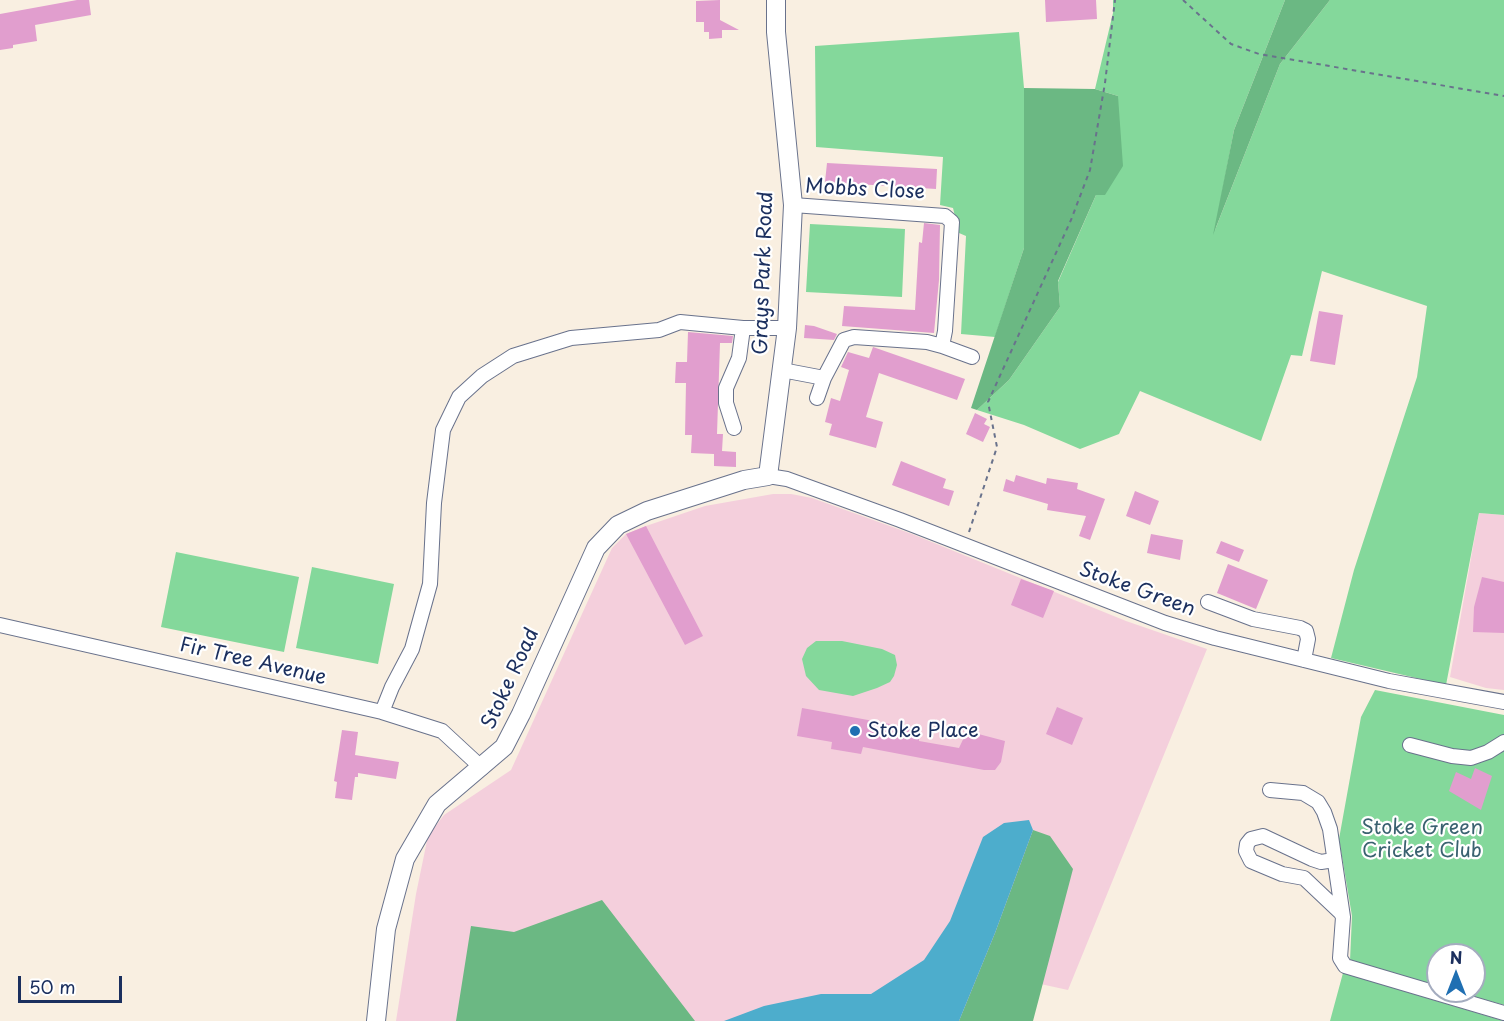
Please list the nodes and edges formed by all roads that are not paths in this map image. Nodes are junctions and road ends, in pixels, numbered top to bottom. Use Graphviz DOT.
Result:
graph roads {
  1 [pos="776,0"];
  2 [pos="793,205"];
  3 [pos="743,328"];
  4 [pos="787,328"];
  5 [pos="942,346"];
  6 [pos="972,357"];
  7 [pos="782,370"];
  8 [pos="824,378"];
  9 [pos="817,398"];
  10 [pos="734,428"];
  11 [pos="768,476"];
  12 [pos="1208,602"];
  13 [pos="0,625"];
  14 [pos="1304,660"];
  15 [pos="1504,702"];
  16 [pos="382,712"];
  17 [pos="1504,742"];
  18 [pos="1410,745"];
  19 [pos="482,768"];
  20 [pos="1270,790"];
  21 [pos="1312,859"];
  22 [pos="1334,860"];
  23 [pos="1304,878"];
  24 [pos="1343,917"];
  25 [pos="1504,1013"];
  26 [pos="375,1021"];
  1 -- 2 [label="main road, Grays Park Road"];
  2 -- 4 [label="main road, Grays Park Road"];
  2 -- 5 [label="street, Mobbs Close"];
  3 -- 4 [label="street"];
  3 -- 10 [label="street"];
  3 -- 16 [label="street"];
  4 -- 7 [label="main road, Grays Park Road"];
  5 -- 6 [label="street"];
  5 -- 8 [label="street"];
  7 -- 8 [label="street"];
  7 -- 11 [label="main road, Grays Park Road"];
  8 -- 9 [label="street"];
  11 -- 14 [label="street, Stoke Green"];
  11 -- 19 [label="main road, Stoke Road"];
  12 -- 14 [label="street"];
  13 -- 16 [label="street, Fir Tree Avenue"];
  14 -- 15 [label="street, Stoke Green"];
  16 -- 19 [label="street, Fir Tree Avenue"];
  17 -- 18 [label="street"];
  19 -- 26 [label="main road, Stoke Road"];
  20 -- 22 [label="street"];
  21 -- 22 [label="street"];
  21 -- 23 [label="street"];
  21 -- 23 [label="street"];
  22 -- 24 [label="street"];
  23 -- 24 [label="street"];
  24 -- 25 [label="street"];
}
